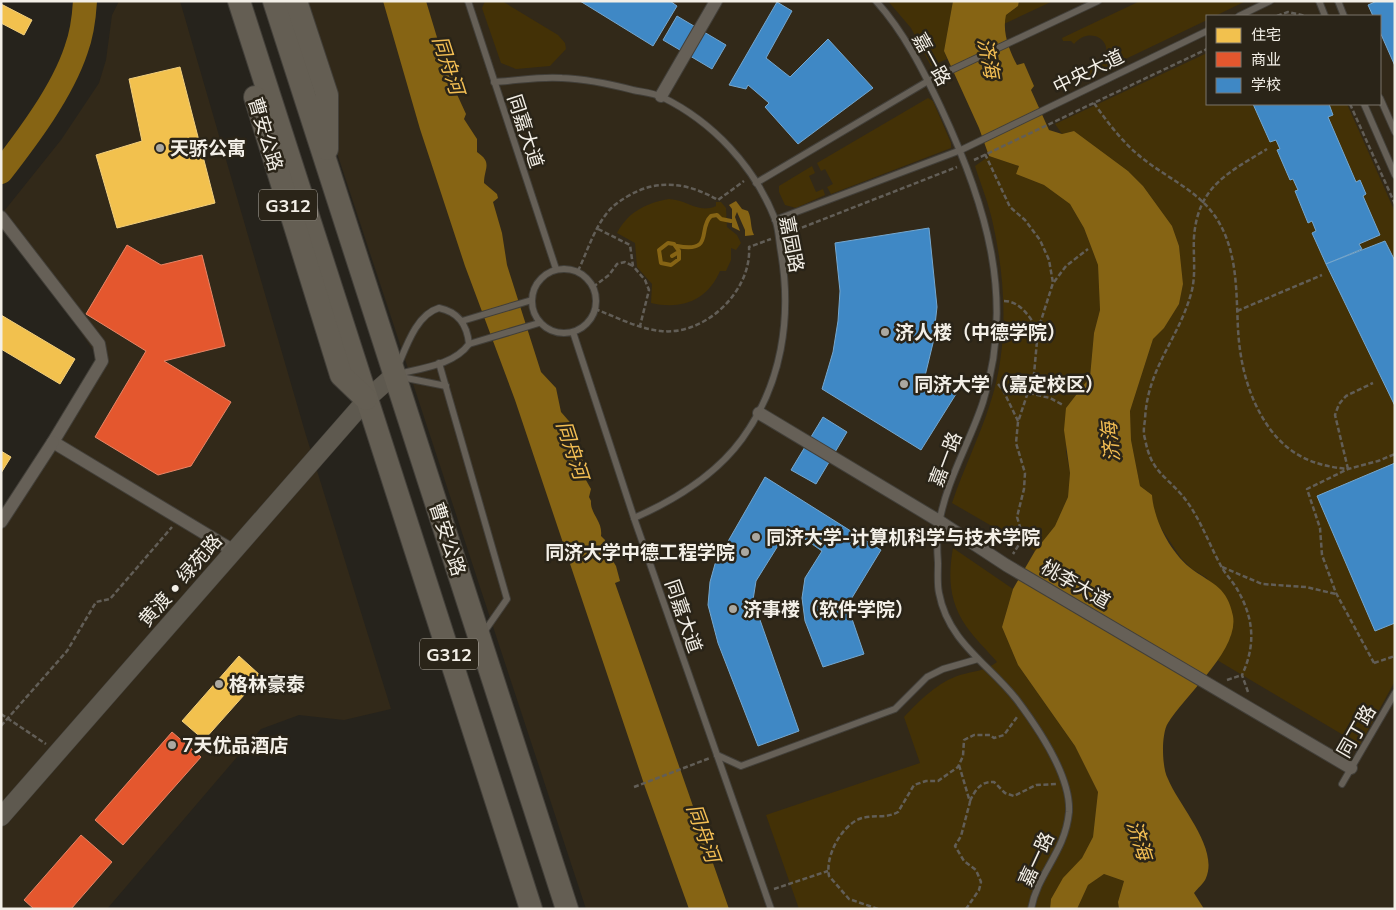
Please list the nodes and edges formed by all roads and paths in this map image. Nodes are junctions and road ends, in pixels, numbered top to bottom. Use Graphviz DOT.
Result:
graph roads {
  1 [pos="225,1"];
  2 [pos="239,1"];
  3 [pos="274,1"];
  4 [pos="296,1"];
  5 [pos="468,1"];
  6 [pos="716,1"];
  7 [pos="876,1"];
  8 [pos="1098,1"];
  9 [pos="1270,1"];
  10 [pos="1319,1"];
  11 [pos="1338,1"];
  12 [pos="1240,15"];
  13 [pos="1279,15"];
  14 [pos="1302,15"];
  15 [pos="1325,15"];
  16 [pos="1344,15"];
  17 [pos="1206,31"];
  18 [pos="1206,49"];
  19 [pos="928,81"];
  20 [pos="494,82"];
  21 [pos="660,96"];
  22 [pos="1381,100"];
  23 [pos="1094,103"];
  24 [pos="1350,105"];
  25 [pos="1364,105"];
  26 [pos="1395,132"];
  27 [pos="1267,149"];
  28 [pos="961,150"];
  29 [pos="986,154"];
  30 [pos="966,164"];
  31 [pos="327,170"];
  32 [pos="1395,175"];
  33 [pos="752,176"];
  34 [pos="756,183"];
  35 [pos="1202,200"];
  36 [pos="1395,204"];
  37 [pos="1,217"];
  38 [pos="776,220"];
  39 [pos="598,229"];
  40 [pos="778,237"];
  41 [pos="1088,248"];
  42 [pos="633,266"];
  43 [pos="556,269"];
  44 [pos="578,272"];
  45 [pos="1322,274"];
  46 [pos="1053,283"];
  47 [pos="593,287"];
  48 [pos="532,300"];
  49 [pos="997,302"];
  50 [pos="595,309"];
  51 [pos="1238,311"];
  52 [pos="462,321"];
  53 [pos="539,323"];
  54 [pos="640,326"];
  55 [pos="1038,330"];
  56 [pos="573,332"];
  57 [pos="469,344"];
  58 [pos="439,363"];
  59 [pos="394,375"];
  60 [pos="989,381"];
  61 [pos="1373,383"];
  62 [pos="446,386"];
  63 [pos="1028,393"];
  64 [pos="367,399"];
  65 [pos="1063,405"];
  66 [pos="759,413"];
  67 [pos="1018,422"];
  68 [pos="53,442"];
  69 [pos="1395,454"];
  70 [pos="1348,468"];
  71 [pos="180,518"];
  72 [pos="634,518"];
  73 [pos="939,521"];
  74 [pos="1,522"];
  75 [pos="234,551"];
  76 [pos="1009,566"];
  77 [pos="1220,566"];
  78 [pos="1336,593"];
  79 [pos="480,638"];
  80 [pos="1395,656"];
  81 [pos="978,660"];
  82 [pos="1242,675"];
  83 [pos="1395,693"];
  84 [pos="1021,706"];
  85 [pos="1,714"];
  86 [pos="7,718"];
  87 [pos="1,726"];
  88 [pos="58,752"];
  89 [pos="717,755"];
  90 [pos="959,765"];
  91 [pos="1351,768"];
  92 [pos="1065,782"];
  93 [pos="1342,784"];
  94 [pos="635,786"];
  95 [pos="970,802"];
  96 [pos="1,817"];
  97 [pos="828,871"];
  98 [pos="765,892"];
  99 [pos="531,909"];
  100 [pos="567,909"];
  101 [pos="771,909"];
  102 [pos="878,909"];
  103 [pos="966,909"];
  104 [pos="1031,909"];
  1 -- 64 [label="highway, 曹安公路 / G312"];
  2 -- 64 [label="highway, 曹安公路 / G312"];
  3 -- 31 [label="highway, 曹安公路 / G312"];
  4 -- 31 [label="highway, 曹安公路 / G312"];
  5 -- 20 [label="lane, 同嘉大道"];
  6 -- 21 [label="street"];
  7 -- 19 [label="lane, 嘉一路"];
  8 -- 19 [label="lane"];
  9 -- 12 [label="lane"];
  10 -- 15 [label="lane"];
  11 -- 16 [label="lane"];
  13 -- 14 [label="path"];
  17 -- 28 [label="lane, 中央大道"];
  18 -- 23 [label="path"];
  19 -- 28 [label="lane, 嘉一路"];
  19 -- 34 [label="lane"];
  20 -- 21 [label="lane, 嘉园路"];
  20 -- 43 [label="lane, 同嘉大道"];
  21 -- 33 [label="lane, 嘉园路"];
  22 -- 26 [label="lane"];
  23 -- 29 [label="path"];
  23 -- 35 [label="path"];
  24 -- 36 [label="path"];
  25 -- 32 [label="lane"];
  27 -- 35 [label="path"];
  28 -- 30 [label="lane, 嘉一路"];
  28 -- 38 [label="lane"];
  29 -- 30 [label="path"];
  29 -- 46 [label="path"];
  30 -- 40 [label="path"];
  30 -- 49 [label="lane, 嘉一路"];
  31 -- 59 [label="highway, 曹安公路 / G312"];
  33 -- 34 [label="lane, 嘉园路"];
  33 -- 39 [label="path"];
  34 -- 38 [label="lane, 嘉园路"];
  35 -- 51 [label="path"];
  35 -- 77 [label="path"];
  37 -- 68 [label="street"];
  38 -- 40 [label="lane, 嘉园路"];
  39 -- 42 [label="path"];
  39 -- 44 [label="path"];
  40 -- 54 [label="path"];
  40 -- 66 [label="lane, 嘉园路"];
  41 -- 46 [label="path"];
  42 -- 47 [label="path"];
  42 -- 54 [label="path"];
  43 -- 44 [label="lane"];
  43 -- 48 [label="lane"];
  44 -- 47 [label="lane"];
  45 -- 51 [label="path"];
  46 -- 55 [label="path"];
  47 -- 50 [label="lane"];
  48 -- 52 [label="lane"];
  48 -- 53 [label="lane"];
  49 -- 55 [label="path"];
  49 -- 60 [label="lane, 嘉一路"];
  50 -- 54 [label="path"];
  50 -- 56 [label="lane"];
  51 -- 70 [label="path"];
  52 -- 57 [label="lane"];
  52 -- 59 [label="lane"];
  53 -- 56 [label="lane"];
  53 -- 57 [label="lane"];
  55 -- 63 [label="path"];
  56 -- 72 [label="lane, 同嘉大道"];
  57 -- 58 [label="lane"];
  58 -- 59 [label="lane"];
  58 -- 62 [label="lane"];
  59 -- 62 [label="lane"];
  59 -- 64 [label="street, 黄渡 • 绿苑路"];
  59 -- 79 [label="highway, 曹安公路 / G312"];
  60 -- 67 [label="path"];
  60 -- 73 [label="lane, 嘉一路"];
  61 -- 70 [label="path"];
  62 -- 79 [label="lane"];
  63 -- 65 [label="path"];
  63 -- 67 [label="path"];
  64 -- 75 [label="street, 黄渡 • 绿苑路"];
  64 -- 99 [label="highway, 曹安公路 / G312"];
  66 -- 72 [label="lane, 嘉园路"];
  66 -- 73 [label="street, 桃李大道"];
  67 -- 76 [label="path"];
  68 -- 71 [label="street"];
  68 -- 74 [label="street"];
  69 -- 70 [label="path"];
  70 -- 78 [label="path"];
  71 -- 75 [label="street"];
  71 -- 86 [label="path"];
  72 -- 89 [label="lane, 同嘉大道"];
  73 -- 76 [label="street, 桃李大道"];
  73 -- 81 [label="lane, 嘉一路"];
  75 -- 88 [label="street, 黄渡 • 绿苑路"];
  76 -- 91 [label="street, 桃李大道"];
  77 -- 78 [label="path"];
  77 -- 82 [label="path"];
  78 -- 80 [label="path"];
  79 -- 100 [label="highway, 曹安公路 / G312"];
  81 -- 84 [label="lane, 嘉一路"];
  81 -- 89 [label="lane"];
  83 -- 91 [label="lane, 同丁路"];
  84 -- 90 [label="path"];
  84 -- 92 [label="lane, 嘉一路"];
  85 -- 86 [label="path"];
  86 -- 87 [label="path"];
  86 -- 88 [label="path"];
  88 -- 96 [label="street, 黄渡 • 绿苑路"];
  89 -- 94 [label="path"];
  89 -- 98 [label="lane, 同嘉大道"];
  90 -- 95 [label="path"];
  90 -- 97 [label="path"];
  91 -- 93 [label="lane, 同丁路"];
  92 -- 95 [label="path"];
  92 -- 104 [label="lane, 嘉一路"];
  95 -- 103 [label="path"];
  97 -- 98 [label="path"];
  97 -- 102 [label="path"];
  98 -- 101 [label="lane, 同嘉大道"];
}
